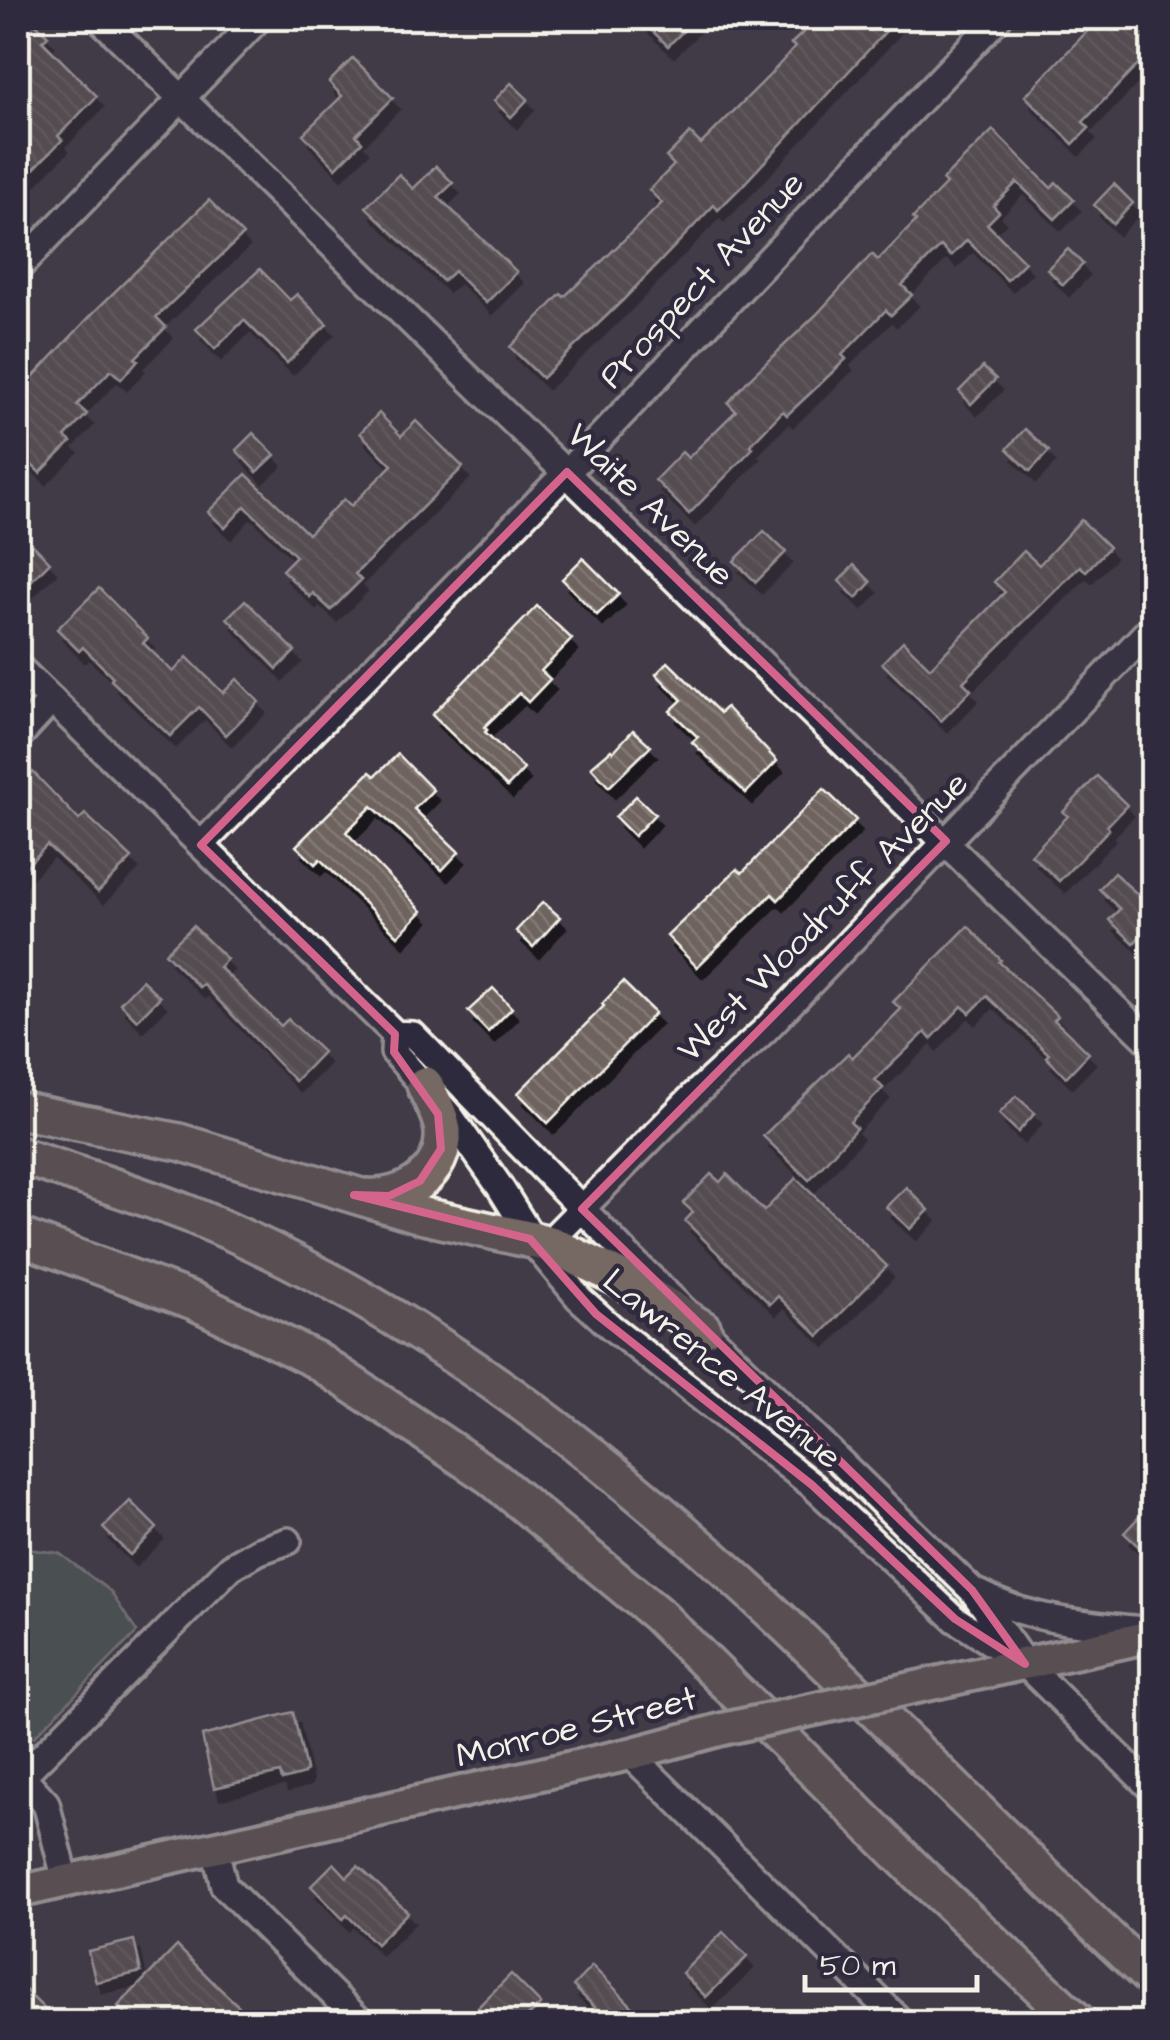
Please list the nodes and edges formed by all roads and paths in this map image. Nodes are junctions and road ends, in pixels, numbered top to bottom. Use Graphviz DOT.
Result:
graph roads {
  1 [pos="99,18"];
  2 [pos="259,18"];
  3 [pos="998,18"];
  4 [pos="182,98"];
  5 [pos="18,268"];
  6 [pos="567,472"];
  7 [pos="1152,627"];
  8 [pos="18,667"];
  9 [pos="52,700"];
  10 [pos="18,737"];
  11 [pos="946,841"];
  12 [pos="201,845"];
  13 [pos="395,1034"];
  14 [pos="1152,1044"];
  15 [pos="425,1085"];
  16 [pos="18,1110"];
  17 [pos="18,1155"];
  18 [pos="354,1195"];
  19 [pos="582,1209"];
  20 [pos="18,1236"];
  21 [pos="540,1245"];
  22 [pos="703,1328"];
  23 [pos="288,1540"];
  24 [pos="972,1590"];
  25 [pos="1152,1634"];
  26 [pos="1025,1664"];
  27 [pos="630,1754"];
  28 [pos="20,1774"];
  29 [pos="1152,1789"];
  30 [pos="215,1848"];
  31 [pos="920,1876"];
  32 [pos="66,1881"];
  33 [pos="18,1892"];
  34 [pos="1152,1979"];
  35 [pos="362,2022"];
  36 [pos="901,2022"];
  37 [pos="1057,2022"];
  38 [pos="1078,2022"];
  1 -- 4 [label="street, Waite Avenue"];
  2 -- 4 [label="street"];
  3 -- 6 [label="street, Prospect Avenue"];
  4 -- 5 [label="street"];
  4 -- 6 [label="street, Waite Avenue"];
  6 -- 11 [label="street, Waite Avenue"];
  6 -- 12 [label="street, Prospect Avenue"];
  7 -- 11 [label="street, West Woodruff Avenue"];
  8 -- 9 [label="street, Lawrence Avenue"];
  9 -- 10 [label="street"];
  9 -- 12 [label="street, Lawrence Avenue"];
  11 -- 14 [label="street, Waite Avenue"];
  11 -- 19 [label="street, West Woodruff Avenue"];
  12 -- 13 [label="street, Lawrence Avenue"];
  13 -- 15 [label="street, Lawrence Avenue"];
  13 -- 19 [label="street, Lawrence Avenue"];
  15 -- 18 [label="highway"];
  15 -- 21 [label="street, Lawrence Avenue"];
  16 -- 18 [label="highway"];
  17 -- 34 [label="highway"];
  18 -- 21 [label="highway"];
  19 -- 21 [label="street, West Woodruff Avenue"];
  19 -- 22 [label="street, Lawrence Avenue"];
  20 -- 31 [label="highway"];
  21 -- 22 [label="highway"];
  21 -- 26 [label="street, Lawrence Avenue"];
  22 -- 24 [label="street, Lawrence Avenue"];
  23 -- 28 [label="street"];
  24 -- 25 [label="street"];
  24 -- 26 [label="street, Lawrence Avenue"];
  25 -- 26 [label="main road, Monroe Street"];
  26 -- 27 [label="main road, Monroe Street, bridge"];
  26 -- 29 [label="street, Lawrence Avenue"];
  27 -- 30 [label="main road, Monroe Street"];
  27 -- 36 [label="street"];
  28 -- 32 [label="street"];
  30 -- 32 [label="main road, Monroe Street"];
  30 -- 35 [label="street"];
  31 -- 37 [label="highway"];
  31 -- 38 [label="highway"];
  32 -- 33 [label="main road, Monroe Street"];
}
